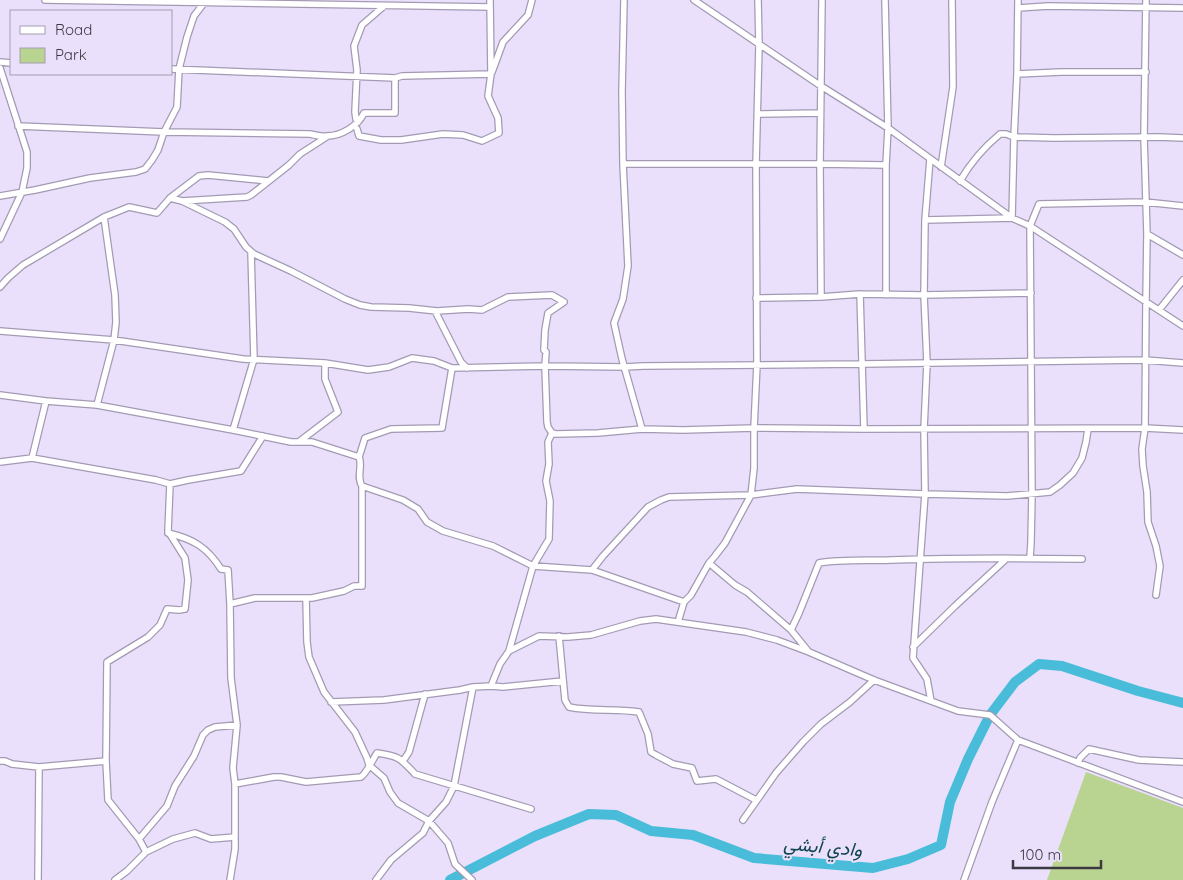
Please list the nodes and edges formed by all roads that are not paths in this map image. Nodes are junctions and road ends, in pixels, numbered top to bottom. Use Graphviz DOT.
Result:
graph roads {
  1 [pos="45,0"];
  2 [pos="490,0"];
  3 [pos="532,0"];
  4 [pos="624,0"];
  5 [pos="694,0"];
  6 [pos="758,0"];
  7 [pos="822,0"];
  8 [pos="885,0"];
  9 [pos="952,0"];
  10 [pos="1018,0"];
  11 [pos="1146,0"];
  12 [pos="204,3"];
  13 [pos="384,6"];
  14 [pos="1146,7"];
  15 [pos="490,8"];
  16 [pos="1018,8"];
  17 [pos="1183,8"];
  18 [pos="759,45"];
  19 [pos="0,68"];
  20 [pos="172,69"];
  21 [pos="179,69"];
  22 [pos="1146,72"];
  23 [pos="491,74"];
  24 [pos="1017,74"];
  25 [pos="356,76"];
  26 [pos="395,78"];
  27 [pos="821,86"];
  28 [pos="820,113"];
  29 [pos="758,114"];
  30 [pos="356,119"];
  31 [pos="18,126"];
  32 [pos="888,128"];
  33 [pos="358,129"];
  34 [pos="164,132"];
  35 [pos="328,136"];
  36 [pos="1014,137"];
  37 [pos="1144,137"];
  38 [pos="1183,138"];
  39 [pos="930,159"];
  40 [pos="623,164"];
  41 [pos="756,164"];
  42 [pos="820,164"];
  43 [pos="886,165"];
  44 [pos="941,167"];
  45 [pos="268,181"];
  46 [pos="960,181"];
  47 [pos="22,192"];
  48 [pos="0,196"];
  49 [pos="170,198"];
  50 [pos="182,201"];
  51 [pos="1145,202"];
  52 [pos="1183,206"];
  53 [pos="104,217"];
  54 [pos="1012,218"];
  55 [pos="925,220"];
  56 [pos="1030,226"];
  57 [pos="1146,234"];
  58 [pos="0,239"];
  59 [pos="251,252"];
  60 [pos="1183,255"];
  61 [pos="1183,280"];
  62 [pos="0,287"];
  63 [pos="1031,293"];
  64 [pos="860,294"];
  65 [pos="886,295"];
  66 [pos="924,295"];
  67 [pos="821,297"];
  68 [pos="756,298"];
  69 [pos="1146,301"];
  70 [pos="1159,310"];
  71 [pos="435,311"];
  72 [pos="1183,326"];
  73 [pos="0,331"];
  74 [pos="114,340"];
  75 [pos="254,359"];
  76 [pos="1145,360"];
  77 [pos="1031,361"];
  78 [pos="325,363"];
  79 [pos="926,363"];
  80 [pos="1183,363"];
  81 [pos="756,364"];
  82 [pos="862,364"];
  83 [pos="545,366"];
  84 [pos="625,367"];
  85 [pos="452,368"];
  86 [pos="467,368"];
  87 [pos="0,395"];
  88 [pos="46,400"];
  89 [pos="96,405"];
  90 [pos="754,428"];
  91 [pos="1031,428"];
  92 [pos="1145,428"];
  93 [pos="642,429"];
  94 [pos="864,429"];
  95 [pos="924,429"];
  96 [pos="1088,429"];
  97 [pos="233,430"];
  98 [pos="1183,430"];
  99 [pos="552,433"];
  100 [pos="263,436"];
  101 [pos="299,442"];
  102 [pos="360,457"];
  103 [pos="32,458"];
  104 [pos="0,462"];
  105 [pos="170,484"];
  106 [pos="362,486"];
  107 [pos="925,494"];
  108 [pos="1032,494"];
  109 [pos="751,495"];
  110 [pos="168,533"];
  111 [pos="1030,558"];
  112 [pos="921,559"];
  113 [pos="1006,559"];
  114 [pos="1082,559"];
  115 [pos="709,563"];
  116 [pos="533,566"];
  117 [pos="592,570"];
  118 [pos="1156,596"];
  119 [pos="306,598"];
  120 [pos="684,602"];
  121 [pos="230,604"];
  122 [pos="678,622"];
  123 [pos="791,630"];
  124 [pos="559,636"];
  125 [pos="913,647"];
  126 [pos="509,651"];
  127 [pos="809,652"];
  128 [pos="874,680"];
  129 [pos="563,681"];
  130 [pos="490,686"];
  131 [pos="473,687"];
  132 [pos="425,694"];
  133 [pos="930,701"];
  134 [pos="331,702"];
  135 [pos="237,726"];
  136 [pos="1018,740"];
  137 [pos="0,761"];
  138 [pos="106,761"];
  139 [pos="403,761"];
  140 [pos="1183,762"];
  141 [pos="1078,763"];
  142 [pos="369,765"];
  143 [pos="39,767"];
  144 [pos="235,784"];
  145 [pos="454,786"];
  146 [pos="756,800"];
  147 [pos="1183,802"];
  148 [pos="531,809"];
  149 [pos="743,820"];
  150 [pos="429,822"];
  151 [pos="235,837"];
  152 [pos="139,839"];
  153 [pos="146,852"];
  154 [pos="38,880"];
  155 [pos="115,880"];
  156 [pos="230,880"];
  157 [pos="376,880"];
  158 [pos="472,880"];
  159 [pos="964,880"];
  1 -- 12 [label="street"];
  2 -- 15 [label="street"];
  3 -- 23 [label="street"];
  4 -- 40 [label="street"];
  5 -- 18 [label="street"];
  6 -- 18 [label="street"];
  7 -- 27 [label="street"];
  8 -- 32 [label="street"];
  9 -- 44 [label="street"];
  10 -- 16 [label="street"];
  11 -- 14 [label="street"];
  12 -- 13 [label="street"];
  12 -- 21 [label="street"];
  13 -- 15 [label="street"];
  13 -- 25 [label="street"];
  14 -- 16 [label="street"];
  14 -- 17 [label="street"];
  14 -- 22 [label="street"];
  15 -- 23 [label="street"];
  16 -- 24 [label="street"];
  18 -- 27 [label="street"];
  18 -- 29 [label="street"];
  19 -- 31 [label="street"];
  20 -- 21 [label="street"];
  21 -- 25 [label="street"];
  21 -- 34 [label="street"];
  22 -- 24 [label="street"];
  22 -- 37 [label="street"];
  23 -- 26 [label="street"];
  23 -- 33 [label="street"];
  24 -- 36 [label="street"];
  25 -- 26 [label="street"];
  25 -- 30 [label="street"];
  26 -- 35 [label="street"];
  27 -- 28 [label="street"];
  27 -- 32 [label="street"];
  28 -- 29 [label="street"];
  28 -- 42 [label="street"];
  29 -- 41 [label="street"];
  31 -- 34 [label="street"];
  31 -- 47 [label="street"];
  32 -- 39 [label="street"];
  32 -- 43 [label="street"];
  34 -- 35 [label="street"];
  34 -- 47 [label="street"];
  35 -- 45 [label="street"];
  36 -- 37 [label="street"];
  36 -- 46 [label="street"];
  36 -- 54 [label="street"];
  37 -- 38 [label="street"];
  37 -- 51 [label="street"];
  39 -- 44 [label="street"];
  39 -- 55 [label="street"];
  40 -- 41 [label="street"];
  40 -- 84 [label="street"];
  41 -- 42 [label="street"];
  41 -- 68 [label="street"];
  42 -- 43 [label="street"];
  42 -- 67 [label="street"];
  43 -- 65 [label="street"];
  44 -- 46 [label="street"];
  45 -- 49 [label="street"];
  45 -- 50 [label="street"];
  46 -- 54 [label="street"];
  47 -- 48 [label="street"];
  47 -- 58 [label="street"];
  49 -- 50 [label="street"];
  49 -- 53 [label="street"];
  50 -- 59 [label="street"];
  51 -- 52 [label="street"];
  51 -- 56 [label="street"];
  51 -- 57 [label="street"];
  53 -- 62 [label="street"];
  53 -- 74 [label="street"];
  54 -- 55 [label="street"];
  54 -- 56 [label="street"];
  55 -- 66 [label="street"];
  56 -- 63 [label="street"];
  56 -- 69 [label="street"];
  57 -- 60 [label="street"];
  57 -- 69 [label="street"];
  59 -- 71 [label="street"];
  59 -- 75 [label="street"];
  61 -- 70 [label="street"];
  63 -- 66 [label="street"];
  63 -- 77 [label="street"];
  64 -- 65 [label="street"];
  64 -- 67 [label="street"];
  64 -- 82 [label="street"];
  65 -- 66 [label="street"];
  66 -- 79 [label="street"];
  67 -- 68 [label="street"];
  68 -- 81 [label="street"];
  69 -- 70 [label="street"];
  69 -- 76 [label="street"];
  70 -- 72 [label="street"];
  71 -- 83 [label="street"];
  71 -- 86 [label="street"];
  73 -- 74 [label="street"];
  74 -- 75 [label="street"];
  74 -- 89 [label="street"];
  75 -- 78 [label="street"];
  75 -- 97 [label="street"];
  76 -- 77 [label="street"];
  76 -- 80 [label="street"];
  76 -- 92 [label="street"];
  77 -- 79 [label="street"];
  77 -- 91 [label="street"];
  78 -- 85 [label="street"];
  78 -- 101 [label="street"];
  79 -- 82 [label="street"];
  79 -- 95 [label="street"];
  81 -- 82 [label="street"];
  81 -- 84 [label="street"];
  81 -- 90 [label="street"];
  82 -- 94 [label="street"];
  83 -- 84 [label="street"];
  83 -- 86 [label="street"];
  83 -- 99 [label="street"];
  84 -- 93 [label="street"];
  85 -- 86 [label="street"];
  85 -- 102 [label="street"];
  87 -- 88 [label="street"];
  88 -- 89 [label="street"];
  88 -- 103 [label="street"];
  89 -- 97 [label="street"];
  90 -- 93 [label="street"];
  90 -- 94 [label="street"];
  90 -- 109 [label="street"];
  91 -- 95 [label="street"];
  91 -- 96 [label="street"];
  91 -- 108 [label="street"];
  92 -- 96 [label="street"];
  92 -- 98 [label="street"];
  92 -- 118 [label="street"];
  93 -- 99 [label="street"];
  94 -- 95 [label="street"];
  95 -- 107 [label="street"];
  96 -- 108 [label="street"];
  97 -- 100 [label="street"];
  99 -- 116 [label="street"];
  100 -- 101 [label="street"];
  100 -- 105 [label="street"];
  101 -- 102 [label="street"];
  102 -- 106 [label="street"];
  103 -- 104 [label="street"];
  103 -- 105 [label="street"];
  105 -- 110 [label="street"];
  106 -- 116 [label="street"];
  106 -- 119 [label="street"];
  107 -- 108 [label="street"];
  107 -- 109 [label="street"];
  107 -- 112 [label="street"];
  108 -- 111 [label="street"];
  109 -- 115 [label="street"];
  109 -- 117 [label="street"];
  110 -- 121 [label="street"];
  110 -- 138 [label="street"];
  111 -- 113 [label="street"];
  111 -- 114 [label="street"];
  112 -- 113 [label="street"];
  112 -- 123 [label="street"];
  112 -- 125 [label="street"];
  113 -- 125 [label="street"];
  115 -- 120 [label="street"];
  115 -- 123 [label="street"];
  116 -- 117 [label="street"];
  116 -- 126 [label="street"];
  117 -- 120 [label="street"];
  119 -- 121 [label="street"];
  119 -- 134 [label="street"];
  120 -- 122 [label="street"];
  121 -- 135 [label="street"];
  122 -- 124 [label="street"];
  122 -- 127 [label="street"];
  123 -- 127 [label="street"];
  124 -- 126 [label="street"];
  124 -- 129 [label="street"];
  125 -- 133 [label="street"];
  126 -- 130 [label="street"];
  127 -- 128 [label="street"];
  128 -- 133 [label="street"];
  128 -- 146 [label="street"];
  129 -- 130 [label="street"];
  129 -- 146 [label="street"];
  130 -- 131 [label="street"];
  131 -- 132 [label="street"];
  131 -- 145 [label="street"];
  132 -- 134 [label="street"];
  132 -- 139 [label="street"];
  133 -- 136 [label="street"];
  134 -- 142 [label="street"];
  135 -- 144 [label="street"];
  135 -- 152 [label="street"];
  136 -- 141 [label="street"];
  136 -- 159 [label="street"];
  137 -- 143 [label="street"];
  138 -- 143 [label="street"];
  138 -- 152 [label="street"];
  139 -- 142 [label="street"];
  139 -- 145 [label="street"];
  140 -- 141 [label="street"];
  141 -- 147 [label="street"];
  142 -- 144 [label="street"];
  142 -- 150 [label="street"];
  143 -- 154 [label="street"];
  144 -- 151 [label="street"];
  145 -- 148 [label="street"];
  145 -- 150 [label="street"];
  146 -- 149 [label="street"];
  150 -- 157 [label="street"];
  150 -- 158 [label="street"];
  151 -- 153 [label="street"];
  151 -- 156 [label="street"];
  152 -- 153 [label="street"];
  153 -- 155 [label="street"];
}
